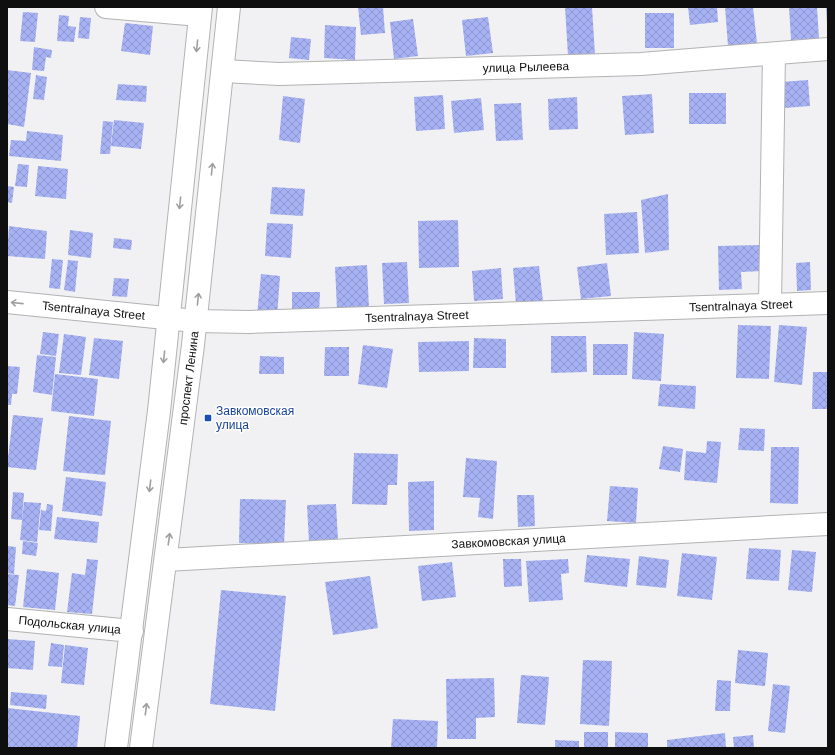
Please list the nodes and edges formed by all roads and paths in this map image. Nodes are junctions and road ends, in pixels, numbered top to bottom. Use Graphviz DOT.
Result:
graph roads {
  1 [pos="106,7"];
  2 [pos="229,7"];
  3 [pos="200,11"];
  4 [pos="828,49"];
  5 [pos="774,54"];
  6 [pos="223,71"];
  7 [pos="7,302"];
  8 [pos="828,303"];
  9 [pos="770,306"];
  10 [pos="168,318"];
  11 [pos="195,321"];
  12 [pos="828,524"];
  13 [pos="166,560"];
  14 [pos="7,619"];
  15 [pos="132,631"];
  16 [pos="116,748"];
  17 [pos="141,748"];
  1 -- 3 [label="street"];
  2 -- 6 [label="street, проспект Ленина"];
  3 -- 10 [label="street, one-way"];
  4 -- 5 [label="street, улица Рылеева"];
  5 -- 6 [label="street, улица Рылеева"];
  5 -- 9 [label="street"];
  11 -- 6 [label="street, проспект Ленина, one-way"];
  10 -- 7 [label="street, Tsentralnaya Street, one-way"];
  8 -- 9 [label="street, Tsentralnaya Street"];
  9 -- 11 [label="street, Tsentralnaya Street"];
  10 -- 11 [label="street, Tsentralnaya Street"];
  10 -- 15 [label="street, one-way"];
  13 -- 11 [label="street, проспект Ленина, one-way"];
  12 -- 13 [label="street, Завкомовская улица"];
  17 -- 13 [label="street, проспект Ленина, one-way"];
  14 -- 15 [label="street, Подольская улица"];
  15 -- 16 [label="street"];
}
